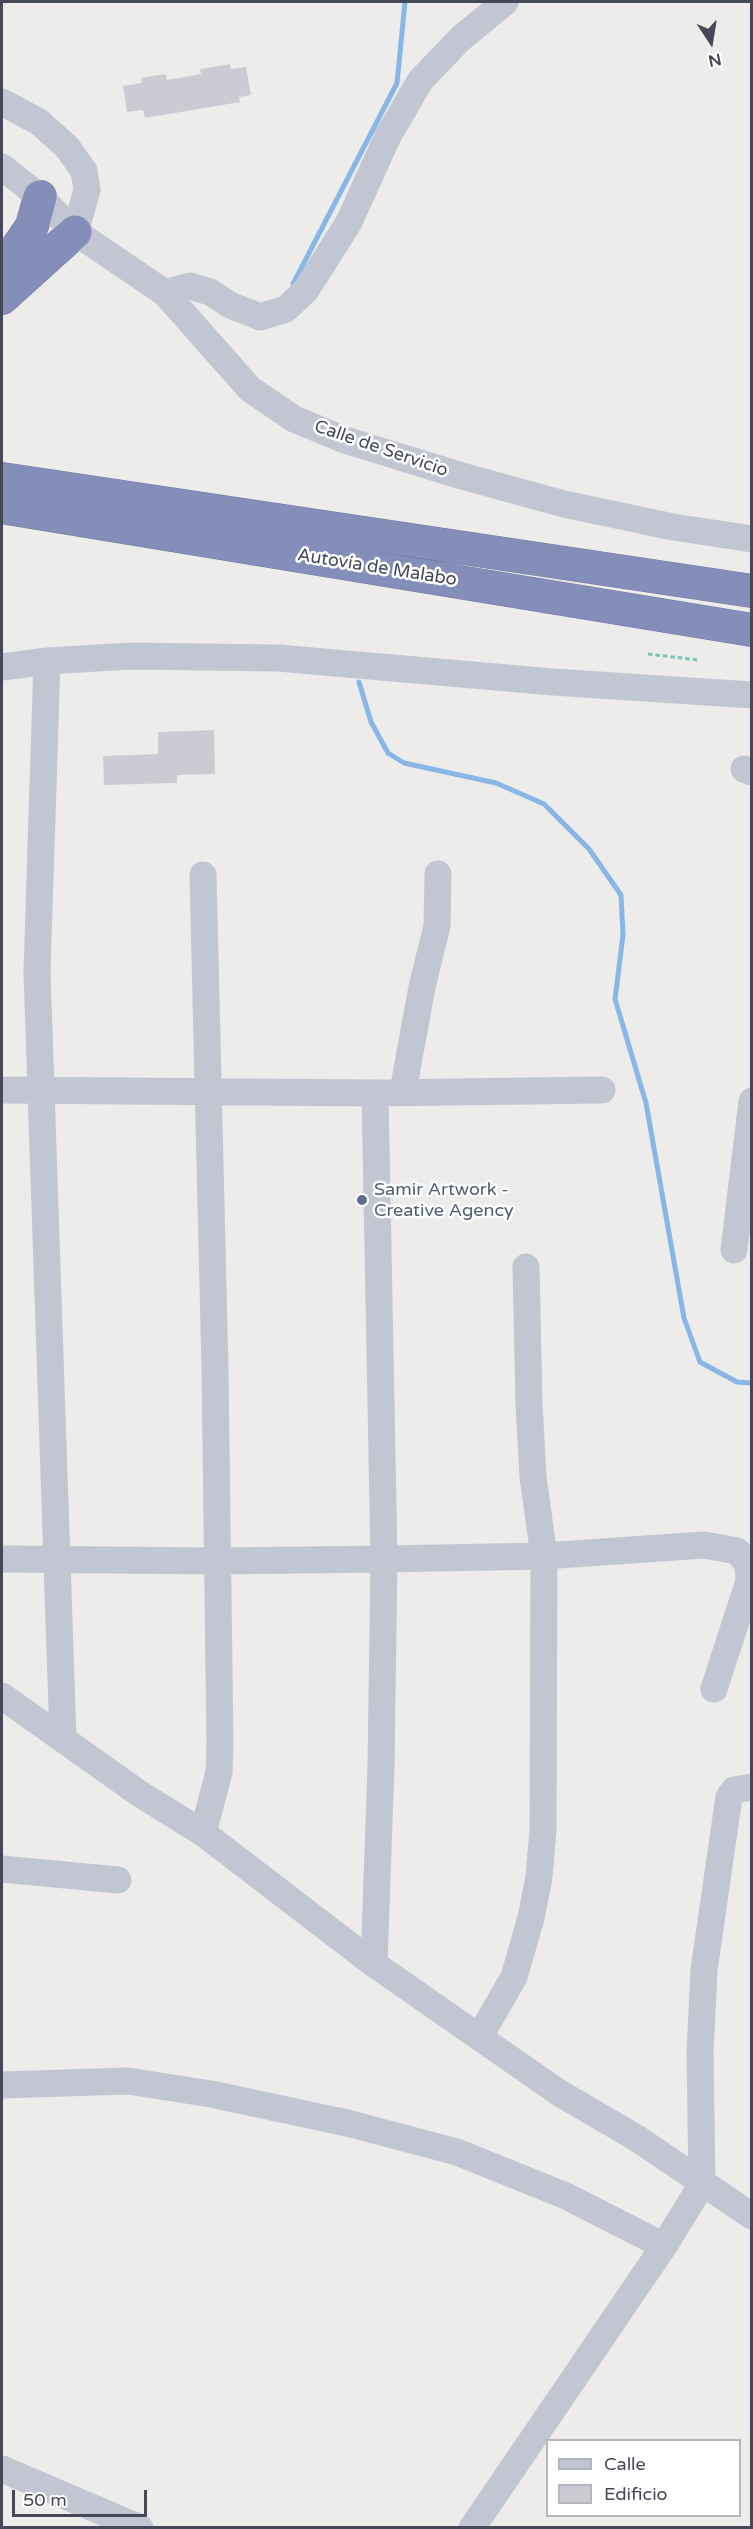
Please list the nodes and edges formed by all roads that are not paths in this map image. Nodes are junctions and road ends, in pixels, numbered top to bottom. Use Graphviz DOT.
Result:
graph roads {
  1 [pos="505,2"];
  2 [pos="2,102"];
  3 [pos="2,167"];
  4 [pos="40,197"];
  5 [pos="75,232"];
  6 [pos="2,270"];
  7 [pos="165,293"];
  8 [pos="2,298"];
  9 [pos="2,452"];
  10 [pos="2,479"];
  11 [pos="46,500"];
  12 [pos="2,507"];
  13 [pos="2,532"];
  14 [pos="752,539"];
  15 [pos="752,591"];
  16 [pos="752,630"];
  17 [pos="47,661"];
  18 [pos="2,667"];
  19 [pos="752,695"];
  20 [pos="438,874"];
  21 [pos="203,875"];
  22 [pos="2,1090"];
  23 [pos="39,1090"];
  24 [pos="209,1090"];
  25 [pos="602,1090"];
  26 [pos="403,1091"];
  27 [pos="375,1093"];
  28 [pos="752,1101"];
  29 [pos="734,1250"];
  30 [pos="526,1266"];
  31 [pos="544,1556"];
  32 [pos="2,1558"];
  33 [pos="56,1559"];
  34 [pos="384,1559"];
  35 [pos="218,1561"];
  36 [pos="714,1689"];
  37 [pos="2,1696"];
  38 [pos="63,1739"];
  39 [pos="752,1787"];
  40 [pos="203,1833"];
  41 [pos="2,1869"];
  42 [pos="118,1880"];
  43 [pos="374,1964"];
  44 [pos="480,2036"];
  45 [pos="2,2085"];
  46 [pos="702,2184"];
  47 [pos="752,2216"];
  48 [pos="664,2246"];
  49 [pos="2,2469"];
  50 [pos="140,2528"];
  51 [pos="472,2528"];
  1 -- 7 [label="street"];
  2 -- 5 [label="street"];
  3 -- 4 [label="street, Calle de Servicio"];
  4 -- 5 [label="street, Calle de Servicio"];
  4 -- 6 [label="highway"];
  5 -- 7 [label="street, Calle de Servicio"];
  5 -- 8 [label="highway"];
  7 -- 14 [label="street, Calle de Servicio"];
  9 -- 11 [label="highway"];
  10 -- 11 [label="highway, Autovía de Malabo"];
  11 -- 12 [label="highway, Autovía de Malabo"];
  11 -- 13 [label="highway"];
  11 -- 15 [label="highway, Autovía de Malabo"];
  11 -- 16 [label="highway, Autovía de Malabo"];
  17 -- 18 [label="street"];
  17 -- 19 [label="street"];
  17 -- 23 [label="street"];
  20 -- 26 [label="street"];
  21 -- 24 [label="street"];
  22 -- 23 [label="street"];
  23 -- 24 [label="street"];
  23 -- 33 [label="street"];
  24 -- 27 [label="street"];
  24 -- 35 [label="street"];
  25 -- 26 [label="street"];
  26 -- 27 [label="street"];
  27 -- 34 [label="street"];
  28 -- 29 [label="street"];
  30 -- 31 [label="street"];
  31 -- 34 [label="street"];
  31 -- 36 [label="street"];
  31 -- 44 [label="street"];
  32 -- 33 [label="street"];
  33 -- 35 [label="street"];
  33 -- 38 [label="street"];
  34 -- 35 [label="street"];
  34 -- 43 [label="street"];
  35 -- 40 [label="street"];
  37 -- 38 [label="street"];
  38 -- 40 [label="street"];
  39 -- 46 [label="street"];
  40 -- 43 [label="street"];
  41 -- 42 [label="street"];
  43 -- 44 [label="street"];
  44 -- 46 [label="street"];
  45 -- 48 [label="street"];
  46 -- 47 [label="street"];
  46 -- 48 [label="street"];
  48 -- 51 [label="street"];
  49 -- 50 [label="street"];
}
